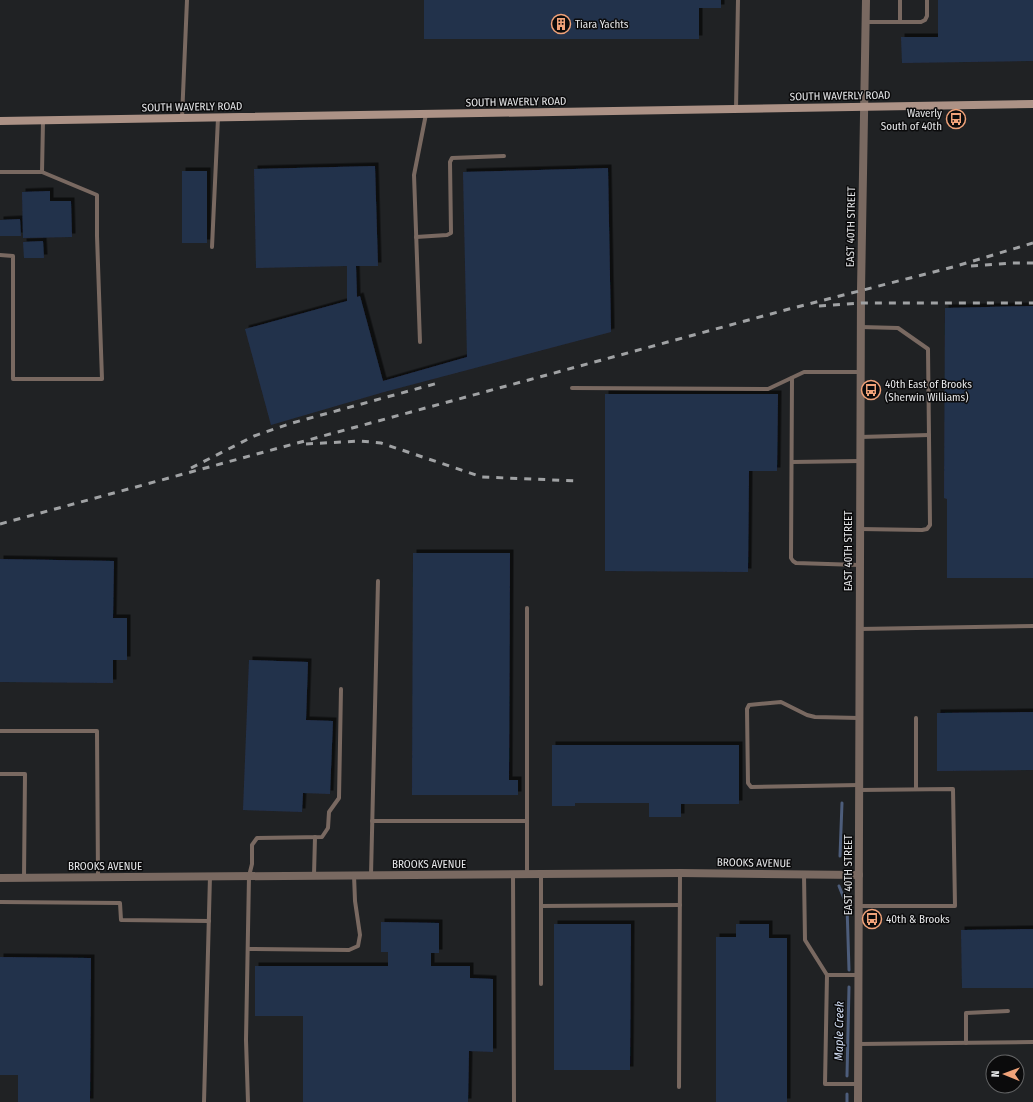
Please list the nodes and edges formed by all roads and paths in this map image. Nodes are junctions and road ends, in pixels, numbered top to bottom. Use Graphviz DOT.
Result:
graph roads {
  1 [pos="187,0"];
  2 [pos="738,0"];
  3 [pos="866,0"];
  4 [pos="900,0"];
  5 [pos="927,0"];
  6 [pos="866,22"];
  7 [pos="900,22"];
  8 [pos="1033,104"];
  9 [pos="864,106"];
  10 [pos="736,109"];
  11 [pos="426,114"];
  12 [pos="182,118"];
  13 [pos="218,118"];
  14 [pos="0,121"];
  15 [pos="43,121"];
  16 [pos="504,156"];
  17 [pos="0,172"];
  18 [pos="42,172"];
  19 [pos="416,237"];
  20 [pos="212,247"];
  21 [pos="0,255"];
  22 [pos="861,328"];
  23 [pos="420,342"];
  24 [pos="861,372"];
  25 [pos="792,378"];
  26 [pos="572,388"];
  27 [pos="929,435"];
  28 [pos="860,437"];
  29 [pos="860,461"];
  30 [pos="792,462"];
  31 [pos="859,529"];
  32 [pos="859,565"];
  33 [pos="378,581"];
  34 [pos="527,608"];
  35 [pos="1033,626"];
  36 [pos="859,629"];
  37 [pos="341,689"];
  38 [pos="859,718"];
  39 [pos="916,718"];
  40 [pos="0,731"];
  41 [pos="0,774"];
  42 [pos="860,787"];
  43 [pos="916,789"];
  44 [pos="372,821"];
  45 [pos="527,821"];
  46 [pos="314,837"];
  47 [pos="680,873"];
  48 [pos="513,874"];
  49 [pos="527,874"];
  50 [pos="541,874"];
  51 [pos="354,875"];
  52 [pos="371,875"];
  53 [pos="804,875"];
  54 [pos="859,875"];
  55 [pos="210,876"];
  56 [pos="249,876"];
  57 [pos="314,876"];
  58 [pos="98,877"];
  59 [pos="0,878"];
  60 [pos="24,878"];
  61 [pos="0,902"];
  62 [pos="680,905"];
  63 [pos="541,906"];
  64 [pos="859,906"];
  65 [pos="209,921"];
  66 [pos="248,949"];
  67 [pos="827,975"];
  68 [pos="859,976"];
  69 [pos="541,984"];
  70 [pos="1008,1011"];
  71 [pos="1033,1042"];
  72 [pos="966,1043"];
  73 [pos="859,1044"];
  74 [pos="859,1084"];
  75 [pos="679,1087"];
  76 [pos="204,1102"];
  77 [pos="248,1102"];
  78 [pos="514,1102"];
  79 [pos="858,1102"];
  1 -- 12 [label="lane"];
  2 -- 10 [label="lane"];
  3 -- 6 [label="street, EAST 40TH STREET"];
  4 -- 7 [label="lane"];
  5 -- 7 [label="lane"];
  6 -- 7 [label="lane"];
  6 -- 9 [label="street, EAST 40TH STREET"];
  8 -- 9 [label="main road, SOUTH WAVERLY ROAD"];
  9 -- 10 [label="main road, SOUTH WAVERLY ROAD"];
  9 -- 22 [label="street, EAST 40TH STREET"];
  10 -- 11 [label="main road, SOUTH WAVERLY ROAD"];
  11 -- 13 [label="main road, SOUTH WAVERLY ROAD"];
  11 -- 19 [label="lane"];
  12 -- 13 [label="main road, SOUTH WAVERLY ROAD"];
  12 -- 15 [label="main road, SOUTH WAVERLY ROAD"];
  13 -- 20 [label="lane"];
  14 -- 15 [label="main road, SOUTH WAVERLY ROAD"];
  15 -- 18 [label="lane"];
  16 -- 19 [label="lane"];
  17 -- 18 [label="lane"];
  18 -- 21 [label="lane"];
  19 -- 23 [label="lane"];
  22 -- 24 [label="street, EAST 40TH STREET"];
  22 -- 27 [label="lane"];
  24 -- 25 [label="lane"];
  24 -- 28 [label="street, EAST 40TH STREET"];
  25 -- 26 [label="lane"];
  25 -- 30 [label="lane"];
  27 -- 28 [label="lane"];
  27 -- 31 [label="lane"];
  28 -- 29 [label="street, EAST 40TH STREET"];
  29 -- 30 [label="lane"];
  29 -- 31 [label="street, EAST 40TH STREET"];
  30 -- 32 [label="lane"];
  31 -- 32 [label="street, EAST 40TH STREET"];
  32 -- 36 [label="street, EAST 40TH STREET"];
  33 -- 44 [label="lane"];
  34 -- 45 [label="lane"];
  35 -- 36 [label="lane"];
  36 -- 38 [label="street, EAST 40TH STREET"];
  37 -- 46 [label="lane"];
  38 -- 42 [label="street, EAST 40TH STREET"];
  38 -- 42 [label="lane"];
  39 -- 43 [label="lane"];
  40 -- 58 [label="lane"];
  41 -- 60 [label="lane"];
  42 -- 43 [label="lane"];
  42 -- 54 [label="street, EAST 40TH STREET"];
  43 -- 64 [label="lane"];
  44 -- 45 [label="lane"];
  44 -- 52 [label="lane"];
  45 -- 49 [label="lane"];
  46 -- 56 [label="lane"];
  46 -- 57 [label="lane"];
  47 -- 50 [label="street, BROOKS AVENUE"];
  47 -- 53 [label="street, BROOKS AVENUE"];
  47 -- 62 [label="lane"];
  48 -- 49 [label="street, BROOKS AVENUE"];
  48 -- 52 [label="street, BROOKS AVENUE"];
  48 -- 78 [label="lane"];
  49 -- 50 [label="street, BROOKS AVENUE"];
  50 -- 63 [label="lane"];
  51 -- 52 [label="street, BROOKS AVENUE"];
  51 -- 57 [label="street, BROOKS AVENUE"];
  51 -- 66 [label="lane"];
  53 -- 54 [label="street, BROOKS AVENUE"];
  53 -- 67 [label="lane"];
  54 -- 64 [label="street, EAST 40TH STREET"];
  55 -- 56 [label="street, BROOKS AVENUE"];
  55 -- 58 [label="street, BROOKS AVENUE"];
  55 -- 65 [label="lane"];
  56 -- 57 [label="street, BROOKS AVENUE"];
  56 -- 66 [label="lane"];
  58 -- 60 [label="street, BROOKS AVENUE"];
  59 -- 60 [label="street, BROOKS AVENUE"];
  61 -- 65 [label="lane"];
  62 -- 63 [label="lane"];
  62 -- 75 [label="lane"];
  63 -- 69 [label="lane"];
  64 -- 68 [label="street, EAST 40TH STREET"];
  65 -- 76 [label="lane"];
  66 -- 77 [label="lane"];
  67 -- 68 [label="lane"];
  67 -- 74 [label="lane"];
  68 -- 73 [label="street, EAST 40TH STREET"];
  70 -- 72 [label="lane"];
  71 -- 72 [label="lane"];
  72 -- 73 [label="lane"];
  73 -- 74 [label="street, EAST 40TH STREET"];
  74 -- 79 [label="street, EAST 40TH STREET"];
}
